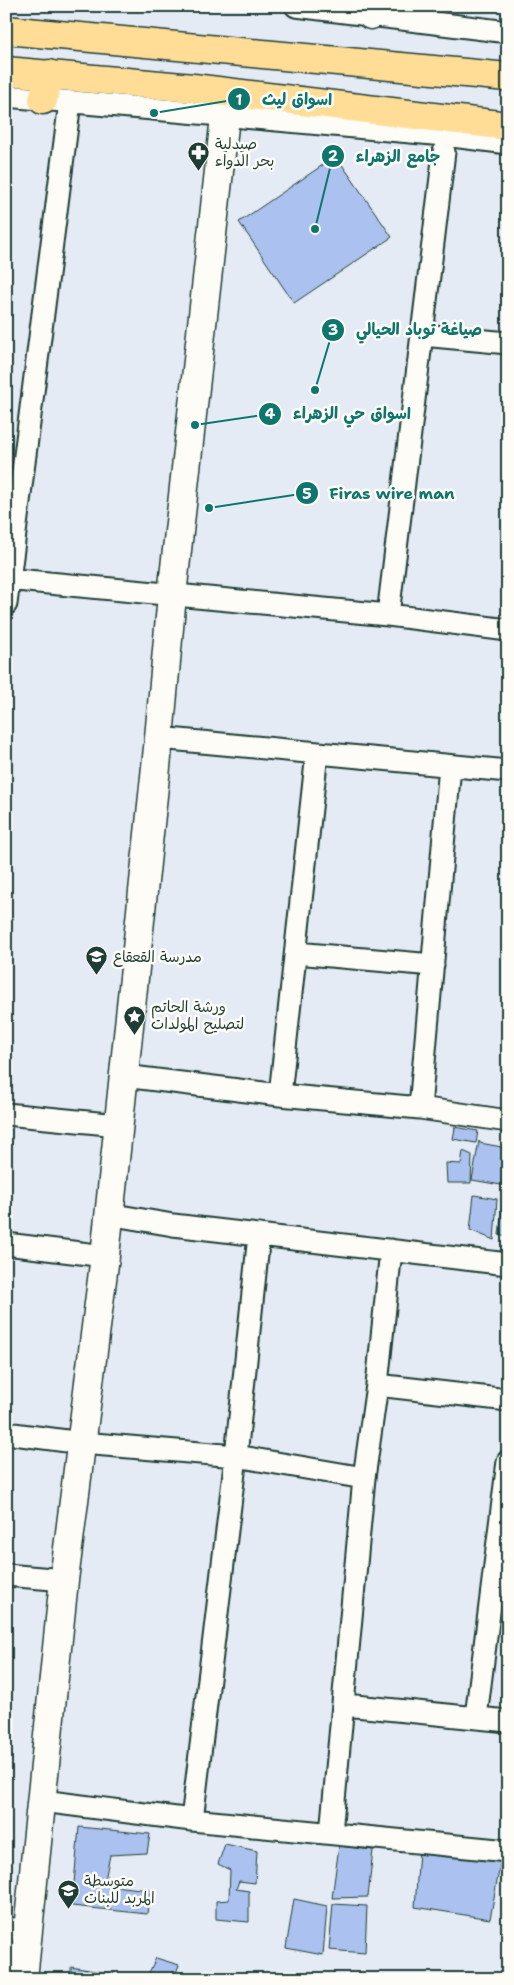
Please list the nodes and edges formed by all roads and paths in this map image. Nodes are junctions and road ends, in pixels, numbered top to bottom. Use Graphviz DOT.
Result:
graph roads {
  1 [pos="296,6"];
  2 [pos="325,9"];
  3 [pos="372,11"];
  4 [pos="413,13"];
  5 [pos="6,30"];
  6 [pos="508,32"];
  7 [pos="6,71"];
  8 [pos="48,74"];
  9 [pos="508,77"];
  10 [pos="6,96"];
  11 [pos="43,100"];
  12 [pos="70,102"];
  13 [pos="225,117"];
  14 [pos="508,126"];
  15 [pos="508,143"];
  16 [pos="444,152"];
  17 [pos="422,335"];
  18 [pos="508,343"];
  19 [pos="8,580"];
  20 [pos="172,595"];
  21 [pos="6,604"];
  22 [pos="388,615"];
  23 [pos="508,630"];
  24 [pos="159,738"];
  25 [pos="317,753"];
  26 [pos="450,766"];
  27 [pos="508,772"];
  28 [pos="296,953"];
  29 [pos="433,965"];
  30 [pos="124,1076"];
  31 [pos="280,1095"];
  32 [pos="420,1108"];
  33 [pos="6,1114"];
  34 [pos="508,1121"];
  35 [pos="118,1125"];
  36 [pos="108,1214"];
  37 [pos="259,1235"];
  38 [pos="6,1244"];
  39 [pos="391,1250"];
  40 [pos="105,1256"];
  41 [pos="508,1264"];
  42 [pos="378,1385"];
  43 [pos="508,1400"];
  44 [pos="6,1433"];
  45 [pos="82,1443"];
  46 [pos="236,1456"];
  47 [pos="508,1460"];
  48 [pos="364,1478"];
  49 [pos="6,1575"];
  50 [pos="64,1580"];
  51 [pos="344,1705"];
  52 [pos="476,1717"];
  53 [pos="508,1720"];
  54 [pos="42,1801"];
  55 [pos="192,1820"];
  56 [pos="331,1833"];
  57 [pos="508,1851"];
  58 [pos="17,1930"];
  59 [pos="22,1979"];
  1 -- 2 [label="street"];
  2 -- 3 [label="street"];
  3 -- 4 [label="street"];
  4 -- 6 [label="street"];
  5 -- 9 [label="main road"];
  7 -- 8 [label="main road"];
  8 -- 11 [label="main road"];
  8 -- 14 [label="main road"];
  10 -- 11 [label="street"];
  11 -- 12 [label="street"];
  12 -- 13 [label="street"];
  12 -- 19 [label="street"];
  13 -- 15 [label="street"];
  13 -- 20 [label="street"];
  16 -- 17 [label="street"];
  17 -- 18 [label="street"];
  17 -- 22 [label="street"];
  19 -- 20 [label="street"];
  19 -- 21 [label="street"];
  20 -- 22 [label="street"];
  20 -- 24 [label="street"];
  22 -- 23 [label="street"];
  24 -- 25 [label="street"];
  24 -- 30 [label="street"];
  25 -- 26 [label="street"];
  25 -- 28 [label="street"];
  26 -- 27 [label="street"];
  26 -- 29 [label="street"];
  28 -- 29 [label="street"];
  28 -- 31 [label="street"];
  29 -- 32 [label="street"];
  30 -- 31 [label="street"];
  30 -- 35 [label="street"];
  31 -- 32 [label="street"];
  32 -- 34 [label="street"];
  33 -- 35 [label="street"];
  35 -- 36 [label="street"];
  36 -- 37 [label="street"];
  36 -- 40 [label="street"];
  37 -- 39 [label="street"];
  37 -- 46 [label="street"];
  38 -- 40 [label="street"];
  39 -- 41 [label="street"];
  39 -- 42 [label="street"];
  40 -- 45 [label="street"];
  42 -- 43 [label="street"];
  42 -- 48 [label="street"];
  44 -- 45 [label="street"];
  45 -- 46 [label="street"];
  45 -- 50 [label="street"];
  46 -- 48 [label="street"];
  46 -- 55 [label="street"];
  47 -- 52 [label="street"];
  48 -- 51 [label="street"];
  49 -- 50 [label="street"];
  50 -- 54 [label="street"];
  51 -- 52 [label="street"];
  51 -- 56 [label="street"];
  52 -- 53 [label="street"];
  54 -- 55 [label="street"];
  54 -- 58 [label="street"];
  55 -- 56 [label="street"];
  56 -- 57 [label="street"];
  58 -- 59 [label="street"];
}
